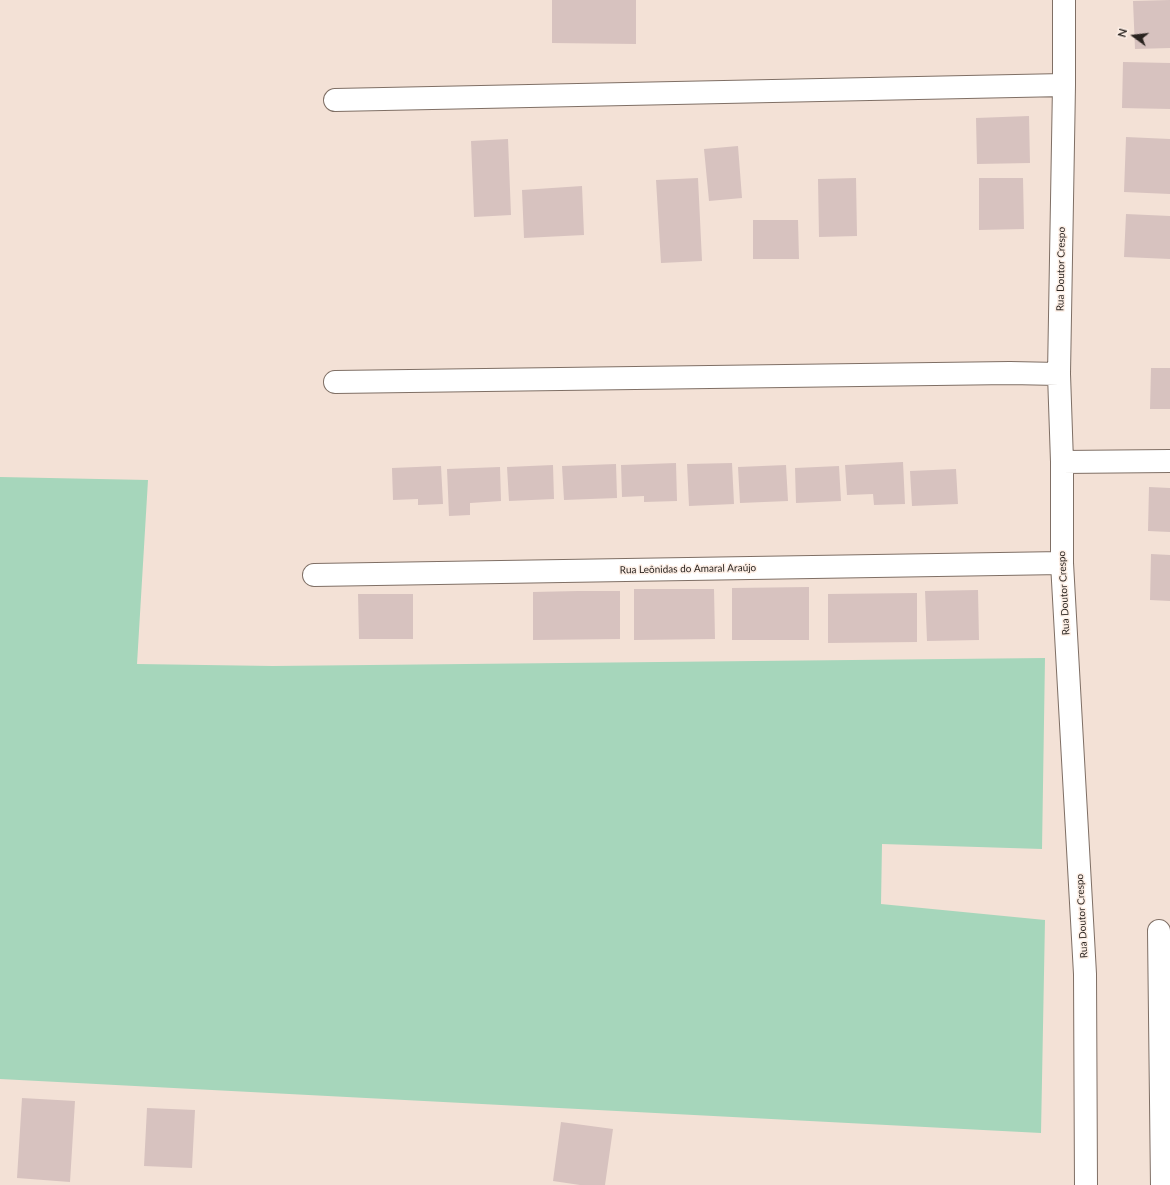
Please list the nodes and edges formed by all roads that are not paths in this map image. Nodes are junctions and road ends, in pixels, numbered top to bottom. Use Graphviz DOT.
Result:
graph roads {
  1 [pos="1064,0"];
  2 [pos="1064,85"];
  3 [pos="335,100"];
  4 [pos="1059,374"];
  5 [pos="334,382"];
  6 [pos="1170,461"];
  7 [pos="1062,462"];
  8 [pos="1062,563"];
  9 [pos="314,575"];
  10 [pos="1159,931"];
  11 [pos="1086,1185"];
  12 [pos="1162,1185"];
  1 -- 2 [label="street, Rua Doutor Crespo"];
  2 -- 3 [label="street"];
  2 -- 4 [label="street, Rua Doutor Crespo"];
  4 -- 5 [label="street"];
  4 -- 7 [label="street, Rua Doutor Crespo"];
  6 -- 7 [label="street"];
  7 -- 8 [label="street, Rua Doutor Crespo"];
  8 -- 9 [label="street, Rua Leônidas do Amaral Araújo"];
  8 -- 11 [label="street, Rua Doutor Crespo"];
  10 -- 12 [label="street"];
}
